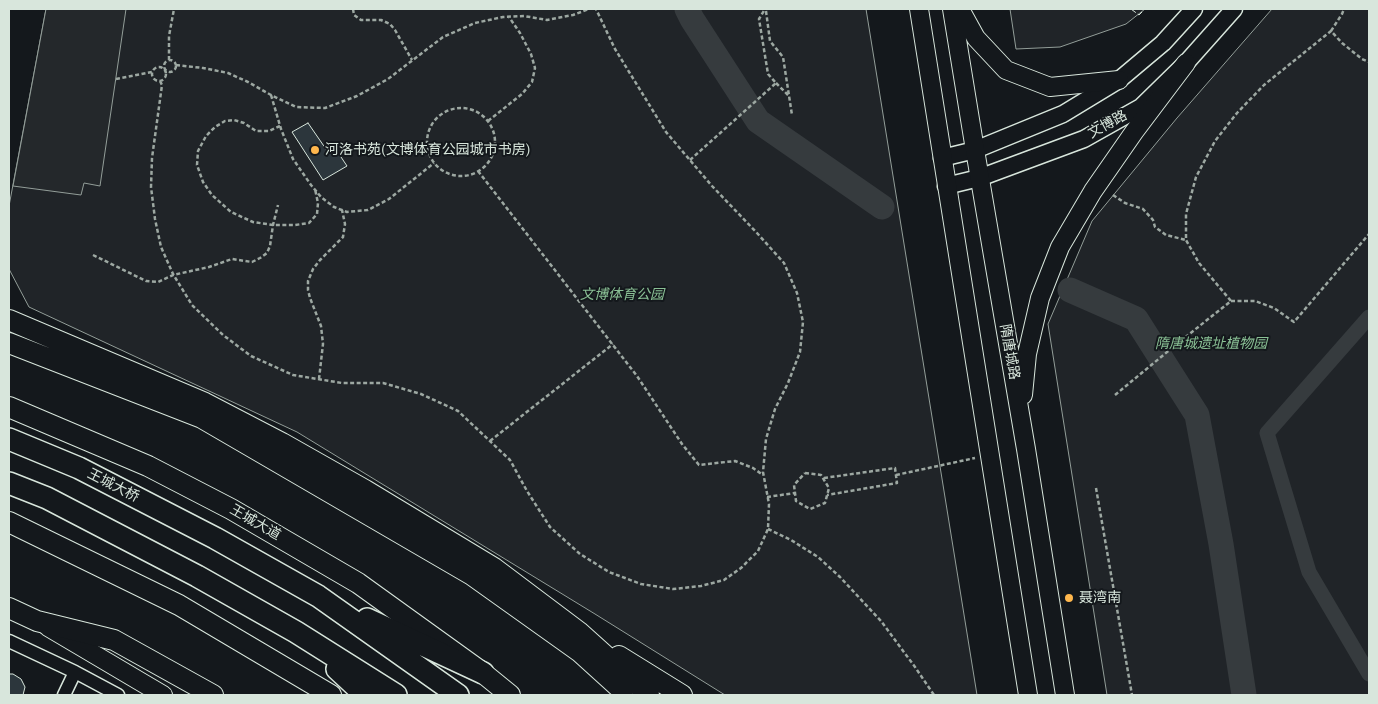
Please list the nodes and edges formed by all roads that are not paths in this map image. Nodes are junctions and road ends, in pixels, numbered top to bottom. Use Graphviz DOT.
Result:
graph roads {
  1 [pos="919,9"];
  2 [pos="952,9"];
  3 [pos="960,9"];
  4 [pos="1194,9"];
  5 [pos="1234,9"];
  6 [pos="1186,63"];
  7 [pos="1119,80"];
  8 [pos="974,150"];
  9 [pos="942,158"];
  10 [pos="979,178"];
  11 [pos="946,186"];
  12 [pos="9,320"];
  13 [pos="9,343"];
  14 [pos="9,407"];
  15 [pos="1020,417"];
  16 [pos="9,439"];
  17 [pos="9,483"];
  18 [pos="9,522"];
  19 [pos="318,596"];
  20 [pos="9,608"];
  21 [pos="37,620"];
  22 [pos="296,632"];
  23 [pos="579,632"];
  24 [pos="9,641"];
  25 [pos="75,672"];
  26 [pos="482,673"];
  27 [pos="64,695"];
  28 [pos="118,695"];
  29 [pos="163,695"];
  30 [pos="213,695"];
  31 [pos="331,695"];
  32 [pos="365,695"];
  33 [pos="396,695"];
  34 [pos="458,695"];
  35 [pos="510,695"];
  36 [pos="628,695"];
  37 [pos="649,695"];
  38 [pos="682,695"];
  39 [pos="1028,695"];
  40 [pos="1065,695"];
  1 -- 9 [label="main road"];
  2 -- 8 [label="main road, 隋唐城路"];
  3 -- 7 [label="main road"];
  4 -- 7 [label="street"];
  5 -- 6 [label="street, 文博路"];
  6 -- 10 [label="street, 文博路"];
  6 -- 15 [label="main road"];
  7 -- 8 [label="street"];
  8 -- 9 [label="street"];
  8 -- 10 [label="main road, 隋唐城路"];
  9 -- 11 [label="main road"];
  10 -- 11 [label="street, 文博路"];
  10 -- 15 [label="main road, 隋唐城路"];
  11 -- 39 [label="main road"];
  12 -- 23 [label="main road"];
  13 -- 36 [label="main road"];
  14 -- 26 [label="main road, 王城大道"];
  15 -- 40 [label="main road, 隋唐城路"];
  16 -- 19 [label="highway, 王城大桥"];
  17 -- 22 [label="highway"];
  18 -- 31 [label="main road"];
  19 -- 26 [label="highway"];
  19 -- 34 [label="highway"];
  20 -- 21 [label="main road"];
  21 -- 29 [label="main road"];
  21 -- 30 [label="main road"];
  22 -- 32 [label="highway"];
  22 -- 33 [label="highway"];
  23 -- 37 [label="main road"];
  23 -- 38 [label="main road"];
  24 -- 25 [label="street"];
  25 -- 27 [label="street"];
  25 -- 28 [label="street"];
  26 -- 35 [label="main road, 王城大道"];
}
